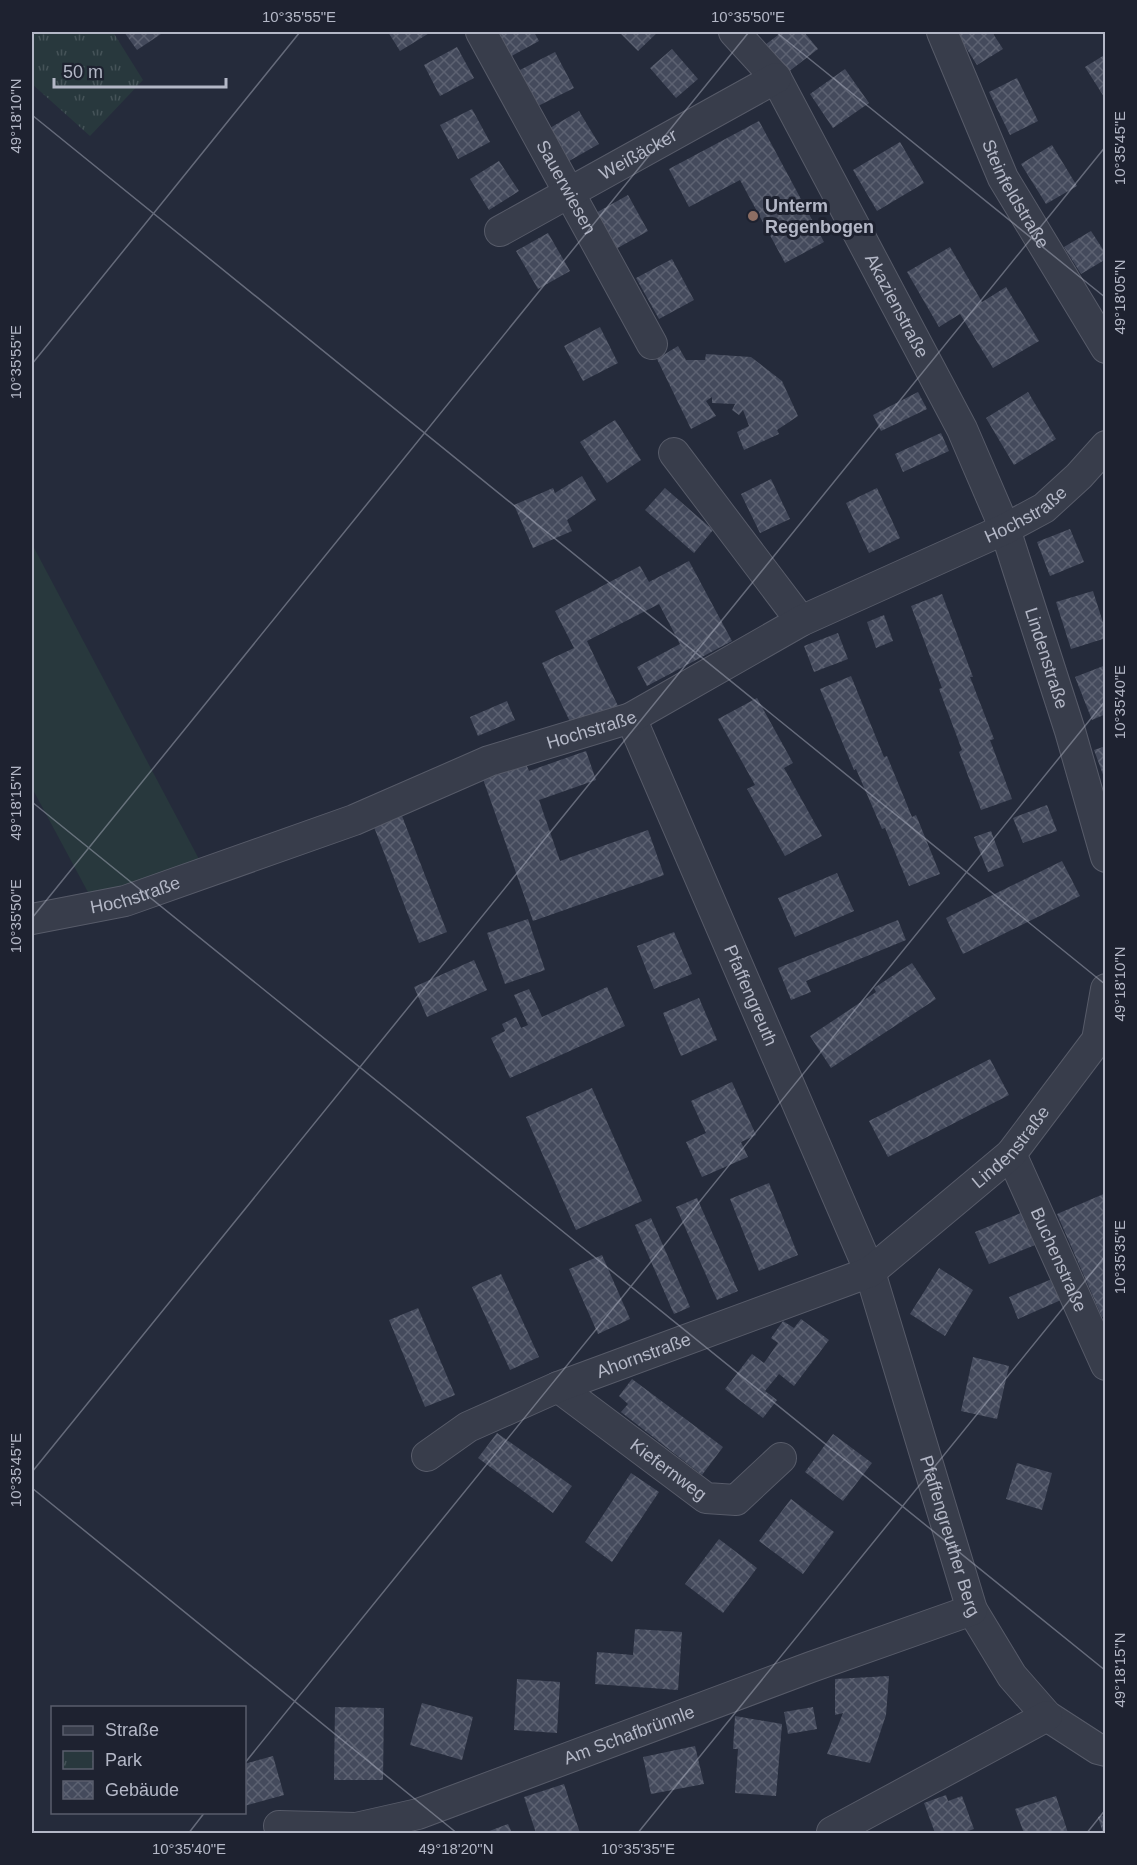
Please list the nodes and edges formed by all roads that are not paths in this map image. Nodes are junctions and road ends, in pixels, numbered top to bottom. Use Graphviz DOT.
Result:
graph roads {
  1 [pos="481,32"];
  2 [pos="734,32"];
  3 [pos="942,32"];
  4 [pos="776,78"];
  5 [pos="569,192"];
  6 [pos="500,231"];
  7 [pos="652,344"];
  8 [pos="1106,348"];
  9 [pos="1106,446"];
  10 [pos="674,453"];
  11 [pos="1005,529"];
  12 [pos="801,621"];
  13 [pos="631,718"];
  14 [pos="1106,858"];
  15 [pos="32,919"];
  16 [pos="1106,989"];
  17 [pos="1101,1042"];
  18 [pos="1011,1154"];
  19 [pos="870,1272"];
  20 [pos="1106,1365"];
  21 [pos="558,1387"];
  22 [pos="427,1456"];
  23 [pos="781,1458"];
  24 [pos="972,1610"];
  25 [pos="1047,1716"];
  26 [pos="1106,1751"];
  27 [pos="279,1826"];
  28 [pos="832,1832"];
  1 -- 5 [label="street, Sauerwiesen"];
  2 -- 4 [label="street, Akazienstraße"];
  3 -- 8 [label="street, Steinfeldstraße"];
  4 -- 5 [label="street, Weißäcker"];
  4 -- 11 [label="street, Akazienstraße"];
  5 -- 6 [label="street, Weißäcker"];
  5 -- 7 [label="street, Sauerwiesen"];
  9 -- 11 [label="street, Hochstraße"];
  10 -- 12 [label="street"];
  11 -- 12 [label="street, Hochstraße"];
  11 -- 14 [label="street, Lindenstraße"];
  12 -- 13 [label="street, Hochstraße"];
  13 -- 15 [label="street, Hochstraße"];
  13 -- 19 [label="street, Pfaffengreuth"];
  16 -- 17 [label="street, Lindenstraße"];
  17 -- 18 [label="street, Lindenstraße"];
  18 -- 19 [label="street, Lindenstraße"];
  18 -- 20 [label="street, Buchenstraße"];
  19 -- 21 [label="street, Ahornstraße"];
  19 -- 24 [label="street, Pfaffengreuther Berg"];
  21 -- 22 [label="street, Ahornstraße"];
  21 -- 23 [label="street, Kiefernweg"];
  24 -- 25 [label="street, Pfaffengreuther Berg"];
  24 -- 27 [label="street, Am Schafbrünnle"];
  25 -- 26 [label="street, Pfaffengreuther Berg"];
  25 -- 28 [label="street"];
}
